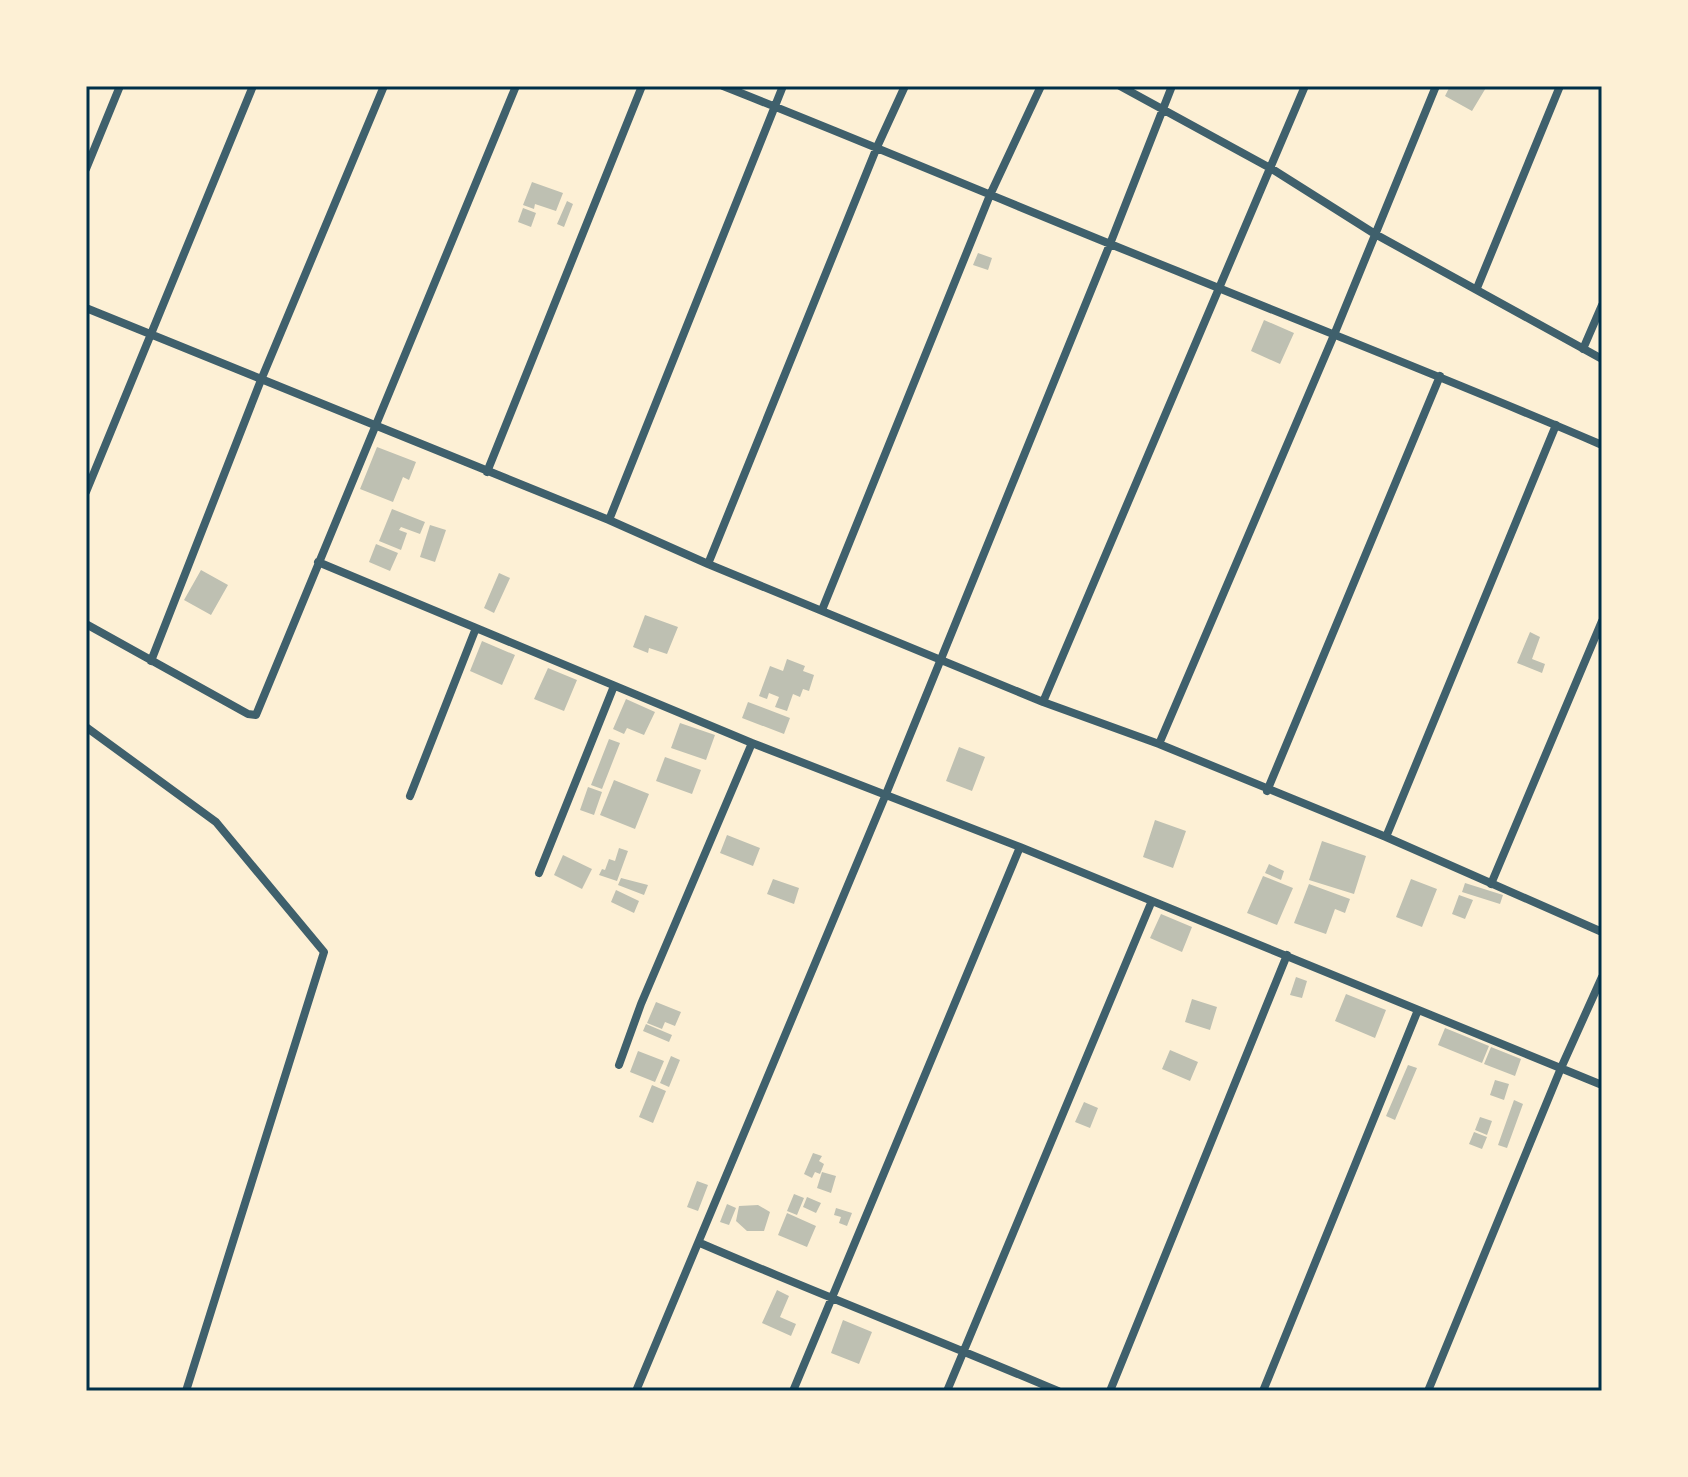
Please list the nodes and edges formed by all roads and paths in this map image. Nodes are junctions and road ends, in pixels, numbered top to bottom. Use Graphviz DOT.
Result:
graph roads {
  1 [pos="120,86"];
  2 [pos="253,86"];
  3 [pos="384,86"];
  4 [pos="516,86"];
  5 [pos="642,86"];
  6 [pos="723,86"];
  7 [pos="783,86"];
  8 [pos="905,86"];
  9 [pos="1041,86"];
  10 [pos="1120,86"];
  11 [pos="1172,86"];
  12 [pos="1305,86"];
  13 [pos="1436,86"];
  14 [pos="1560,86"];
  15 [pos="775,106"];
  16 [pos="1162,110"];
  17 [pos="877,147"];
  18 [pos="86,169"];
  19 [pos="1272,169"];
  20 [pos="990,195"];
  21 [pos="1375,234"];
  22 [pos="1110,244"];
  23 [pos="1219,288"];
  24 [pos="1477,288"];
  25 [pos="1602,305"];
  26 [pos="86,308"];
  27 [pos="150,333"];
  28 [pos="1334,335"];
  29 [pos="1583,349"];
  30 [pos="1602,359"];
  31 [pos="1440,376"];
  32 [pos="261,380"];
  33 [pos="1556,425"];
  34 [pos="374,426"];
  35 [pos="1602,445"];
  36 [pos="487,472"];
  37 [pos="86,492"];
  38 [pos="609,520"];
  39 [pos="318,562"];
  40 [pos="708,564"];
  41 [pos="822,610"];
  42 [pos="1602,621"];
  43 [pos="86,624"];
  44 [pos="476,628"];
  45 [pos="939,659"];
  46 [pos="151,661"];
  47 [pos="614,686"];
  48 [pos="1043,702"];
  49 [pos="86,727"];
  50 [pos="752,743"];
  51 [pos="1159,744"];
  52 [pos="1267,791"];
  53 [pos="886,794"];
  54 [pos="410,796"];
  55 [pos="1386,837"];
  56 [pos="1020,847"];
  57 [pos="539,873"];
  58 [pos="1491,884"];
  59 [pos="1151,903"];
  60 [pos="1602,932"];
  61 [pos="1287,955"];
  62 [pos="1602,977"];
  63 [pos="1418,1010"];
  64 [pos="619,1065"];
  65 [pos="1561,1068"];
  66 [pos="1602,1085"];
  67 [pos="700,1243"];
  68 [pos="831,1300"];
  69 [pos="964,1350"];
  70 [pos="186,1391"];
  71 [pos="636,1391"];
  72 [pos="793,1391"];
  73 [pos="947,1391"];
  74 [pos="1058,1391"];
  75 [pos="1110,1391"];
  76 [pos="1263,1391"];
  77 [pos="1428,1391"];
  1 -- 18 [label="street"];
  2 -- 27 [label="street"];
  3 -- 32 [label="street"];
  4 -- 34 [label="street"];
  5 -- 36 [label="street"];
  6 -- 15 [label="street"];
  7 -- 15 [label="street"];
  8 -- 17 [label="street"];
  9 -- 20 [label="street"];
  10 -- 16 [label="street"];
  11 -- 16 [label="street"];
  12 -- 19 [label="street"];
  13 -- 21 [label="street"];
  14 -- 24 [label="street"];
  15 -- 17 [label="street"];
  15 -- 38 [label="street"];
  16 -- 19 [label="street"];
  16 -- 22 [label="street"];
  17 -- 20 [label="street"];
  17 -- 40 [label="street"];
  19 -- 21 [label="street"];
  19 -- 23 [label="street"];
  20 -- 22 [label="street"];
  20 -- 41 [label="street"];
  21 -- 24 [label="street"];
  21 -- 28 [label="street"];
  22 -- 23 [label="street"];
  22 -- 45 [label="street"];
  23 -- 28 [label="street"];
  23 -- 48 [label="street"];
  24 -- 29 [label="street"];
  25 -- 29 [label="street"];
  26 -- 27 [label="street"];
  27 -- 32 [label="street"];
  27 -- 37 [label="street"];
  28 -- 31 [label="street"];
  28 -- 51 [label="street"];
  29 -- 30 [label="street"];
  31 -- 33 [label="street"];
  31 -- 52 [label="street"];
  32 -- 34 [label="street"];
  32 -- 46 [label="street"];
  33 -- 35 [label="street"];
  33 -- 55 [label="street"];
  34 -- 36 [label="street"];
  34 -- 39 [label="street"];
  36 -- 38 [label="street"];
  38 -- 40 [label="street"];
  39 -- 44 [label="street"];
  39 -- 46 [label="street"];
  40 -- 41 [label="street"];
  41 -- 45 [label="street"];
  42 -- 58 [label="street"];
  43 -- 46 [label="street"];
  44 -- 47 [label="street"];
  44 -- 54 [label="street"];
  45 -- 48 [label="street"];
  45 -- 53 [label="street"];
  47 -- 50 [label="street"];
  47 -- 57 [label="street"];
  48 -- 51 [label="street"];
  49 -- 70 [label="street"];
  50 -- 53 [label="street"];
  50 -- 64 [label="street"];
  51 -- 52 [label="street"];
  52 -- 55 [label="street"];
  53 -- 56 [label="street"];
  53 -- 67 [label="street"];
  55 -- 58 [label="street"];
  56 -- 59 [label="street"];
  56 -- 68 [label="street"];
  58 -- 60 [label="street"];
  59 -- 61 [label="street"];
  59 -- 69 [label="street"];
  61 -- 63 [label="street"];
  61 -- 75 [label="street"];
  62 -- 65 [label="street"];
  63 -- 65 [label="street"];
  63 -- 76 [label="street"];
  65 -- 66 [label="street"];
  65 -- 77 [label="street"];
  67 -- 68 [label="street"];
  67 -- 71 [label="street"];
  68 -- 69 [label="street"];
  68 -- 72 [label="street"];
  69 -- 73 [label="street"];
  69 -- 74 [label="street"];
}
